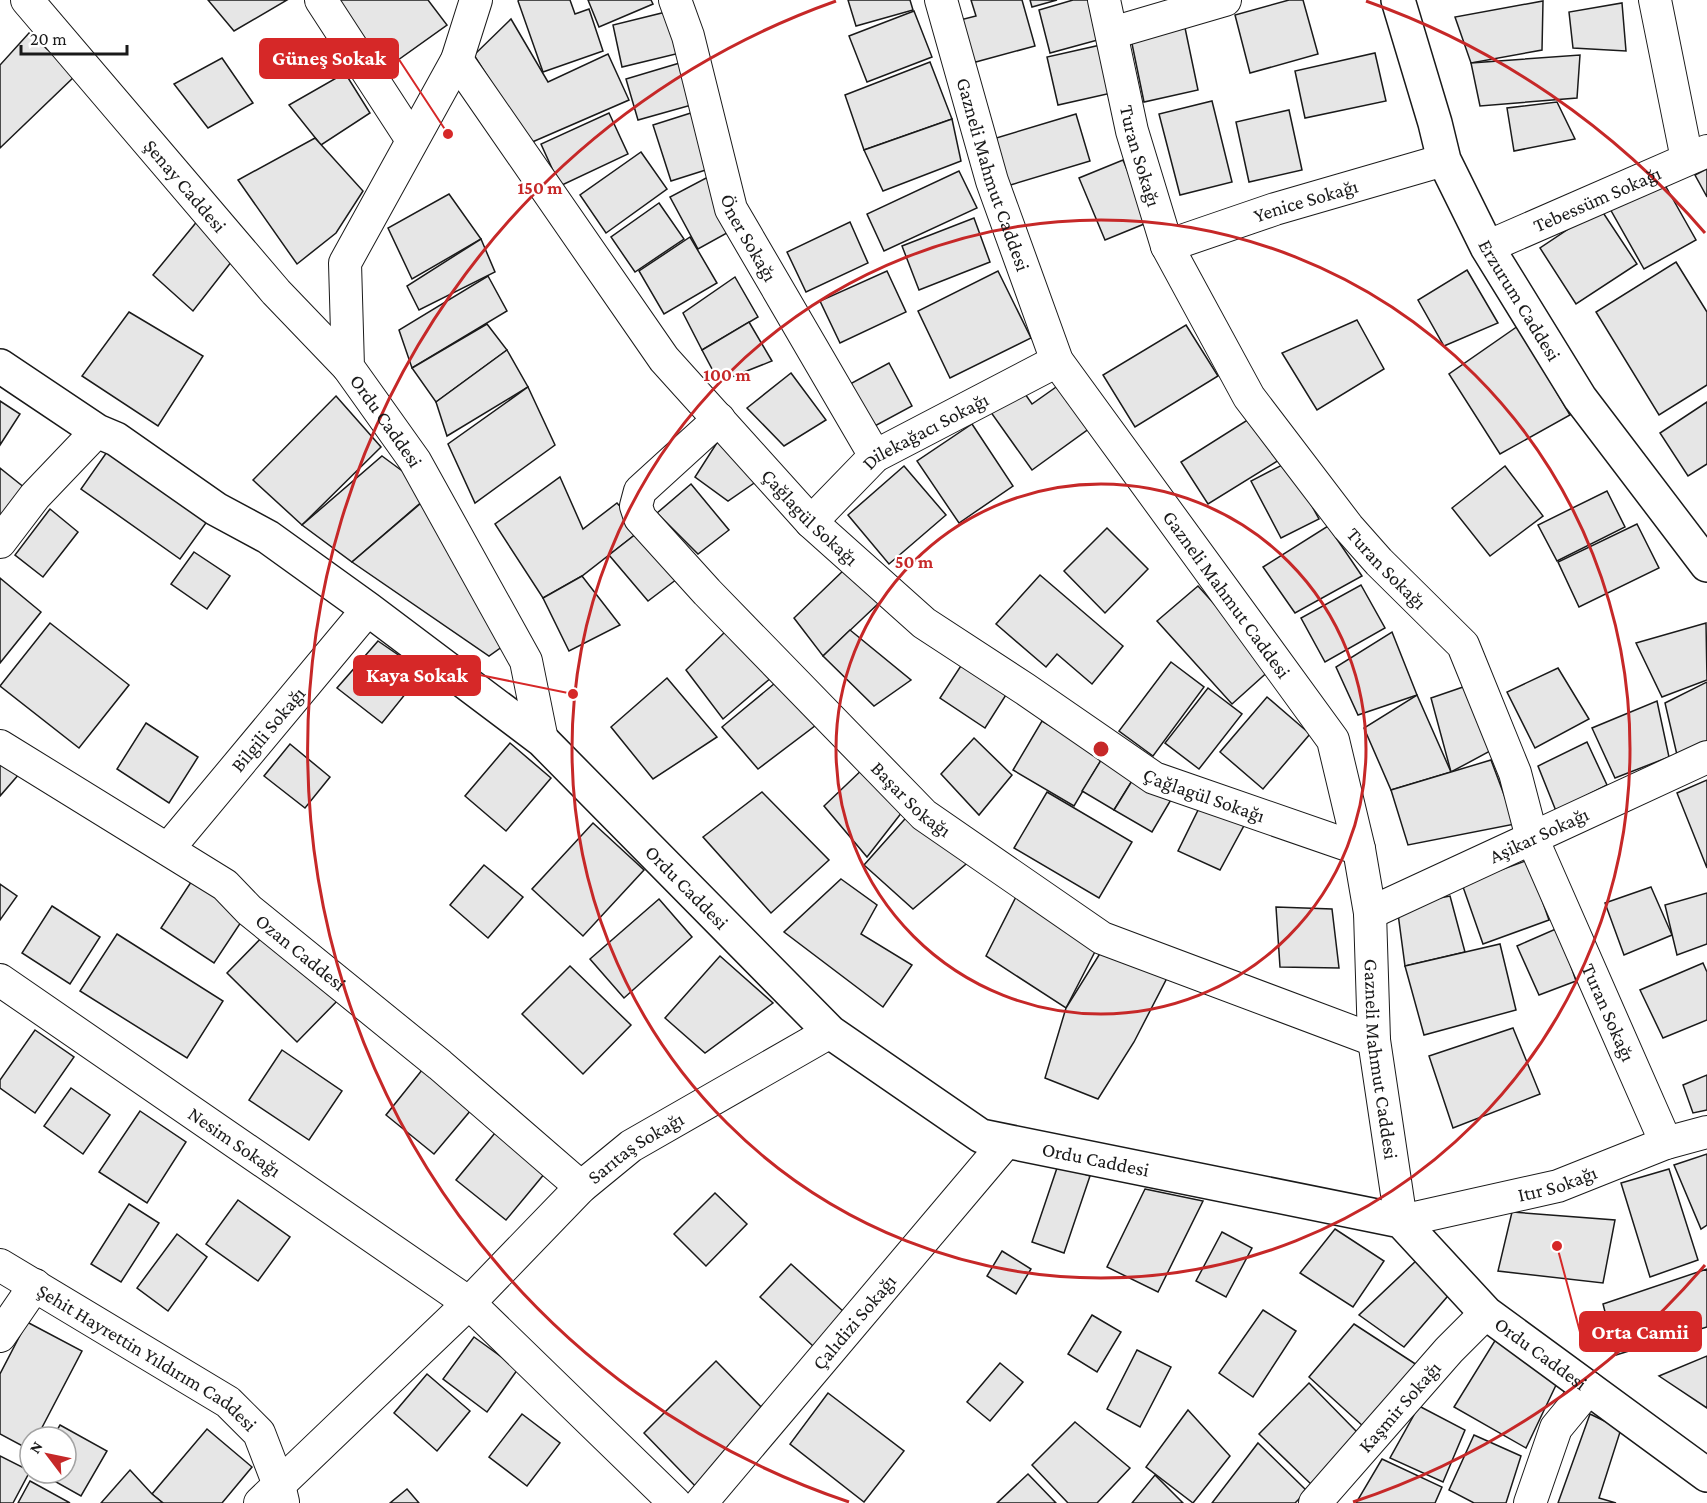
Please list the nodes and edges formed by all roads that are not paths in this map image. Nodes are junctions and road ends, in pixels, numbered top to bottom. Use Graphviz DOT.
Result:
graph roads {
  1 [pos="27,0"];
  2 [pos="321,0"];
  3 [pos="476,0"];
  4 [pos="675,0"];
  5 [pos="941,0"];
  6 [pos="1104,0"];
  7 [pos="1225,0"];
  8 [pos="1398,0"];
  9 [pos="1655,0"];
  10 [pos="1112,33"];
  11 [pos="457,60"];
  12 [pos="412,140"];
  13 [pos="1697,155"];
  14 [pos="1444,160"];
  15 [pos="1167,246"];
  16 [pos="1487,247"];
  17 [pos="1057,361"];
  18 [pos="0,366"];
  19 [pos="348,367"];
  20 [pos="719,419"];
  21 [pos="97,431"];
  22 [pos="875,456"];
  23 [pos="810,522"];
  24 [pos="0,542"];
  25 [pos="1707,565"];
  26 [pos="368,609"];
  27 [pos="542,740"];
  28 [pos="0,746"];
  29 [pos="1707,757"];
  30 [pos="1532,838"];
  31 [pos="168,849"];
  32 [pos="1359,849"];
  33 [pos="1370,913"];
  34 [pos="0,980"];
  35 [pos="830,1032"];
  36 [pos="1374,1040"];
  37 [pos="1707,1132"];
  38 [pos="1006,1142"];
  39 [pos="1666,1143"];
  40 [pos="581,1188"];
  41 [pos="1401,1221"];
  42 [pos="0,1264"];
  43 [pos="35,1285"];
  44 [pos="469,1303"];
  45 [pos="1486,1313"];
  46 [pos="0,1336"];
  47 [pos="1589,1388"];
  48 [pos="1707,1475"];
  49 [pos="274,1497"];
  50 [pos="675,1503"];
  51 [pos="701,1503"];
  52 [pos="1315,1503"];
  53 [pos="1530,1503"];
  1 -- 19 [label="street, Şenay Caddesi"];
  2 -- 12 [label="street"];
  3 -- 11 [label="street, Ordu Caddesi"];
  4 -- 22 [label="street, Öner Sokağı"];
  5 -- 17 [label="street, Gazneli Mahmut Caddesi"];
  6 -- 10 [label="street, Turan Sokağı"];
  7 -- 10 [label="street"];
  8 -- 14 [label="street, Erzurum Caddesi"];
  9 -- 13 [label="street"];
  10 -- 15 [label="street, Turan Sokağı"];
  11 -- 12 [label="street, Ordu Caddesi"];
  11 -- 20 [label="street, Çağlagül Sokağı"];
  12 -- 19 [label="street, Ordu Caddesi"];
  13 -- 16 [label="street, Tebessüm Sokağı"];
  14 -- 15 [label="street, Yenice Sokağı"];
  14 -- 16 [label="street, Erzurum Caddesi"];
  15 -- 30 [label="street, Turan Sokağı"];
  16 -- 25 [label="street, Erzurum Caddesi"];
  17 -- 22 [label="street, Dilekağacı Sokağı"];
  17 -- 32 [label="street, Gazneli Mahmut Caddesi"];
  18 -- 21 [label="street, Ordu Caddesi"];
  19 -- 27 [label="street, Ordu Caddesi"];
  20 -- 23 [label="street, Çağlagül Sokağı"];
  20 -- 36 [label="street, Başar Sokağı"];
  21 -- 24 [label="street"];
  21 -- 26 [label="street, Ordu Caddesi"];
  22 -- 23 [label="street, Dilekağacı Sokağı"];
  23 -- 32 [label="street, Çağlagül Sokağı"];
  26 -- 27 [label="street, Ordu Caddesi"];
  26 -- 31 [label="street, Bilgili Sokağı"];
  27 -- 35 [label="street, Ordu Caddesi"];
  28 -- 31 [label="street, Ozan Caddesi"];
  29 -- 30 [label="street, Aşikar Sokağı"];
  30 -- 33 [label="street, Aşikar Sokağı"];
  30 -- 39 [label="street, Turan Sokağı"];
  31 -- 40 [label="street, Ozan Caddesi"];
  32 -- 33 [label="street, Gazneli Mahmut Caddesi"];
  33 -- 36 [label="street, Gazneli Mahmut Caddesi"];
  34 -- 44 [label="street, Nesim Sokağı"];
  35 -- 38 [label="street, Ordu Caddesi"];
  35 -- 40 [label="street, Sarıtaş Sokağı"];
  36 -- 41 [label="street, Gazneli Mahmut Caddesi"];
  37 -- 39 [label="street, Itır Sokağı"];
  38 -- 41 [label="street, Ordu Caddesi"];
  38 -- 51 [label="street, Çalıdizi Sokağı"];
  39 -- 41 [label="street, Itır Sokağı"];
  40 -- 44 [label="street, Sarıtaş Sokağı"];
  41 -- 45 [label="street, Ordu Caddesi"];
  42 -- 43 [label="street, Şehit Hayrettin Yıldırım Caddesi"];
  43 -- 46 [label="street"];
  43 -- 49 [label="street, Şehit Hayrettin Yıldırım Caddesi"];
  44 -- 49 [label="street, Sarıtaş Sokağı"];
  44 -- 50 [label="street"];
  45 -- 47 [label="street, Ordu Caddesi"];
  45 -- 52 [label="street, Kaşmir Sokağı"];
  47 -- 48 [label="street, Ordu Caddesi"];
  47 -- 53 [label="street"];
}
